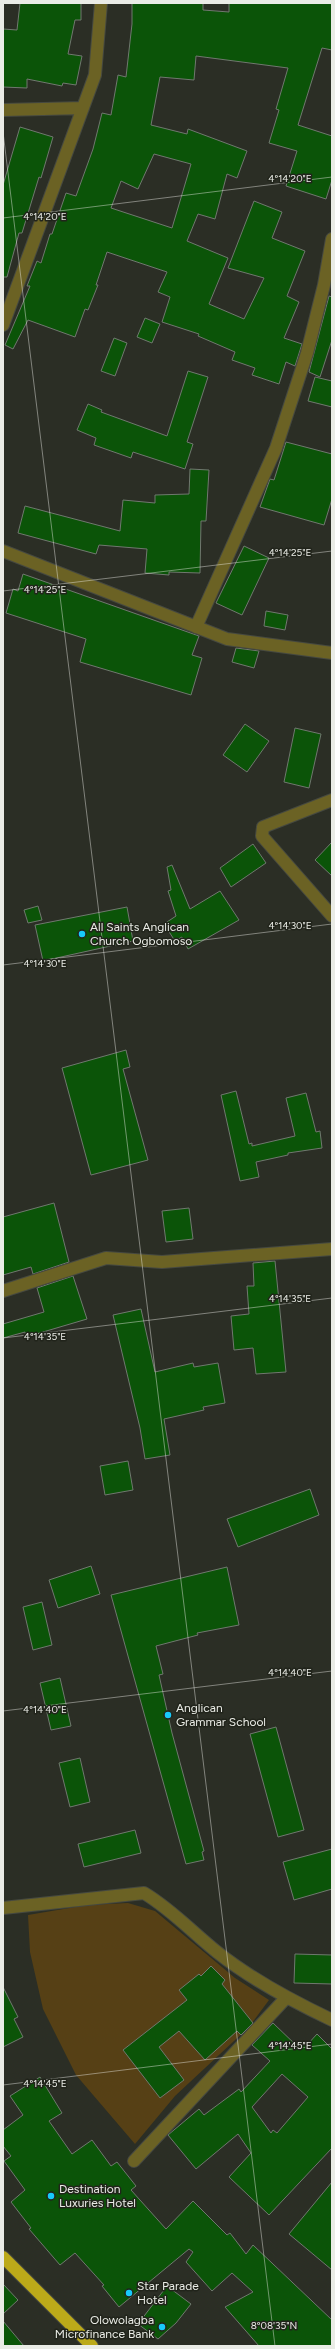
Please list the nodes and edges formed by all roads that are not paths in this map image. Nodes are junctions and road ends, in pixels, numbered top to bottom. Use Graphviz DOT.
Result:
graph roads {
  1 [pos="101,3"];
  2 [pos="83,108"];
  3 [pos="3,110"];
  4 [pos="332,239"];
  5 [pos="3,325"];
  6 [pos="3,551"];
  7 [pos="196,627"];
  8 [pos="332,653"];
  9 [pos="332,800"];
  10 [pos="332,916"];
  11 [pos="332,1237"];
  12 [pos="329,1249"];
  13 [pos="3,1291"];
  14 [pos="3,1908"];
  15 [pos="286,1998"];
  16 [pos="332,2020"];
  17 [pos="134,2161"];
  18 [pos="3,2257"];
  19 [pos="92,2346"];
  1 -- 2 [label="street"];
  2 -- 3 [label="street"];
  2 -- 5 [label="street"];
  4 -- 7 [label="street"];
  6 -- 7 [label="street"];
  7 -- 8 [label="street"];
  9 -- 10 [label="street"];
  11 -- 12 [label="street"];
  12 -- 13 [label="street"];
  14 -- 15 [label="street"];
  15 -- 16 [label="street"];
  15 -- 17 [label="street"];
  18 -- 19 [label="highway"];
}
